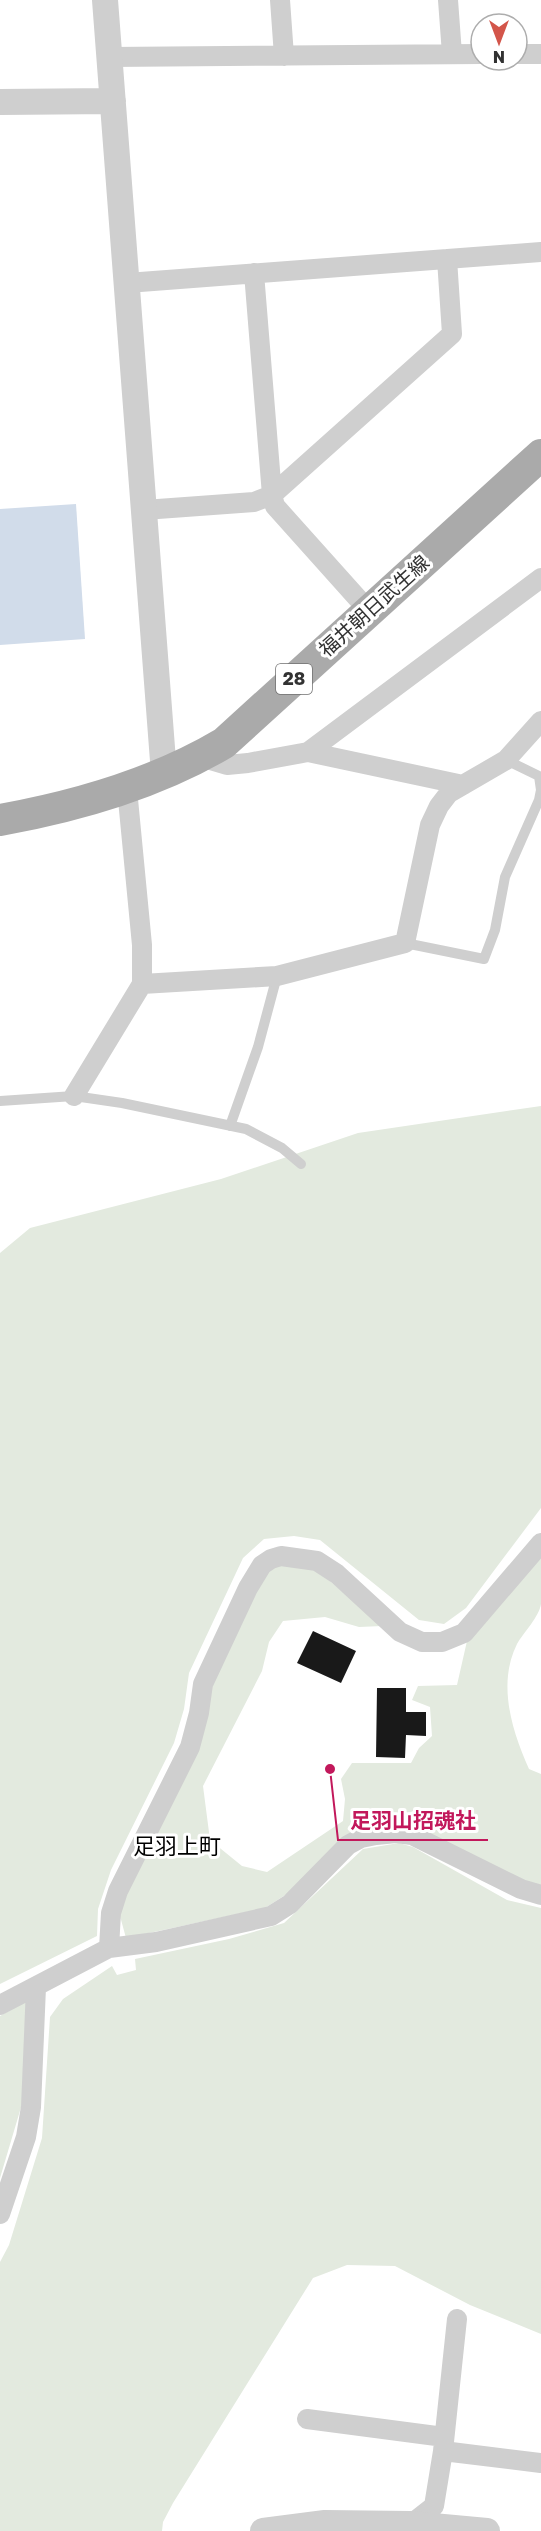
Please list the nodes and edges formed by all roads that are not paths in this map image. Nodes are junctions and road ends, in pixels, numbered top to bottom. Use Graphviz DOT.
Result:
graph roads {
  1 [pos="105,0"];
  2 [pos="280,0"];
  3 [pos="448,0"];
  4 [pos="452,54"];
  5 [pos="469,54"];
  6 [pos="285,56"];
  7 [pos="110,57"];
  8 [pos="113,101"];
  9 [pos="0,102"];
  10 [pos="541,252"];
  11 [pos="447,259"];
  12 [pos="254,273"];
  13 [pos="127,283"];
  14 [pos="541,454"];
  15 [pos="272,495"];
  16 [pos="144,510"];
  17 [pos="541,578"];
  18 [pos="369,611"];
  19 [pos="541,721"];
  20 [pos="308,752"];
  21 [pos="200,757"];
  22 [pos="506,760"];
  23 [pos="164,774"];
  24 [pos="540,776"];
  25 [pos="463,785"];
  26 [pos="127,789"];
  27 [pos="0,820"];
  28 [pos="405,943"];
  29 [pos="276,976"];
  30 [pos="142,984"];
  31 [pos="74,1096"];
  32 [pos="0,1101"];
  33 [pos="230,1126"];
  34 [pos="301,1164"];
  35 [pos="541,1543"];
  36 [pos="541,1894"];
  37 [pos="109,1948"];
  38 [pos="36,1987"];
  39 [pos="0,2005"];
  40 [pos="0,2214"];
  41 [pos="457,2319"];
  42 [pos="307,2419"];
  43 [pos="444,2444"];
  44 [pos="541,2463"];
  45 [pos="411,2527"];
  46 [pos="263,2531"];
  47 [pos="487,2531"];
  1 -- 7 [label="street"];
  2 -- 6 [label="street"];
  3 -- 4 [label="street"];
  4 -- 5 [label="street"];
  4 -- 6 [label="street"];
  6 -- 7 [label="street"];
  7 -- 8 [label="street"];
  8 -- 9 [label="street"];
  8 -- 13 [label="street"];
  10 -- 11 [label="street"];
  11 -- 12 [label="street"];
  11 -- 15 [label="street"];
  12 -- 13 [label="street"];
  12 -- 15 [label="street"];
  13 -- 16 [label="street"];
  14 -- 18 [label="main road, 福井朝日武生線 / 28"];
  15 -- 16 [label="street"];
  15 -- 18 [label="street"];
  16 -- 23 [label="street"];
  17 -- 20 [label="street"];
  18 -- 21 [label="main road, 福井朝日武生線 / 28"];
  19 -- 22 [label="street"];
  20 -- 21 [label="street"];
  20 -- 25 [label="street"];
  21 -- 23 [label="main road, 福井朝日武生線 / 28"];
  22 -- 24 [label="lane"];
  22 -- 25 [label="street"];
  23 -- 26 [label="main road, 福井朝日武生線 / 28"];
  24 -- 28 [label="lane"];
  25 -- 28 [label="street"];
  26 -- 27 [label="main road, 福井朝日武生線 / 28"];
  26 -- 30 [label="street"];
  28 -- 29 [label="street"];
  29 -- 30 [label="street"];
  29 -- 33 [label="lane"];
  30 -- 31 [label="street"];
  31 -- 32 [label="lane"];
  31 -- 33 [label="lane"];
  33 -- 34 [label="lane"];
  35 -- 37 [label="street"];
  36 -- 37 [label="street"];
  37 -- 38 [label="street"];
  38 -- 39 [label="street"];
  38 -- 40 [label="street"];
  41 -- 43 [label="street"];
  42 -- 43 [label="street"];
  43 -- 44 [label="street"];
  43 -- 45 [label="street"];
  45 -- 46 [label="street"];
  45 -- 47 [label="street"];
}
